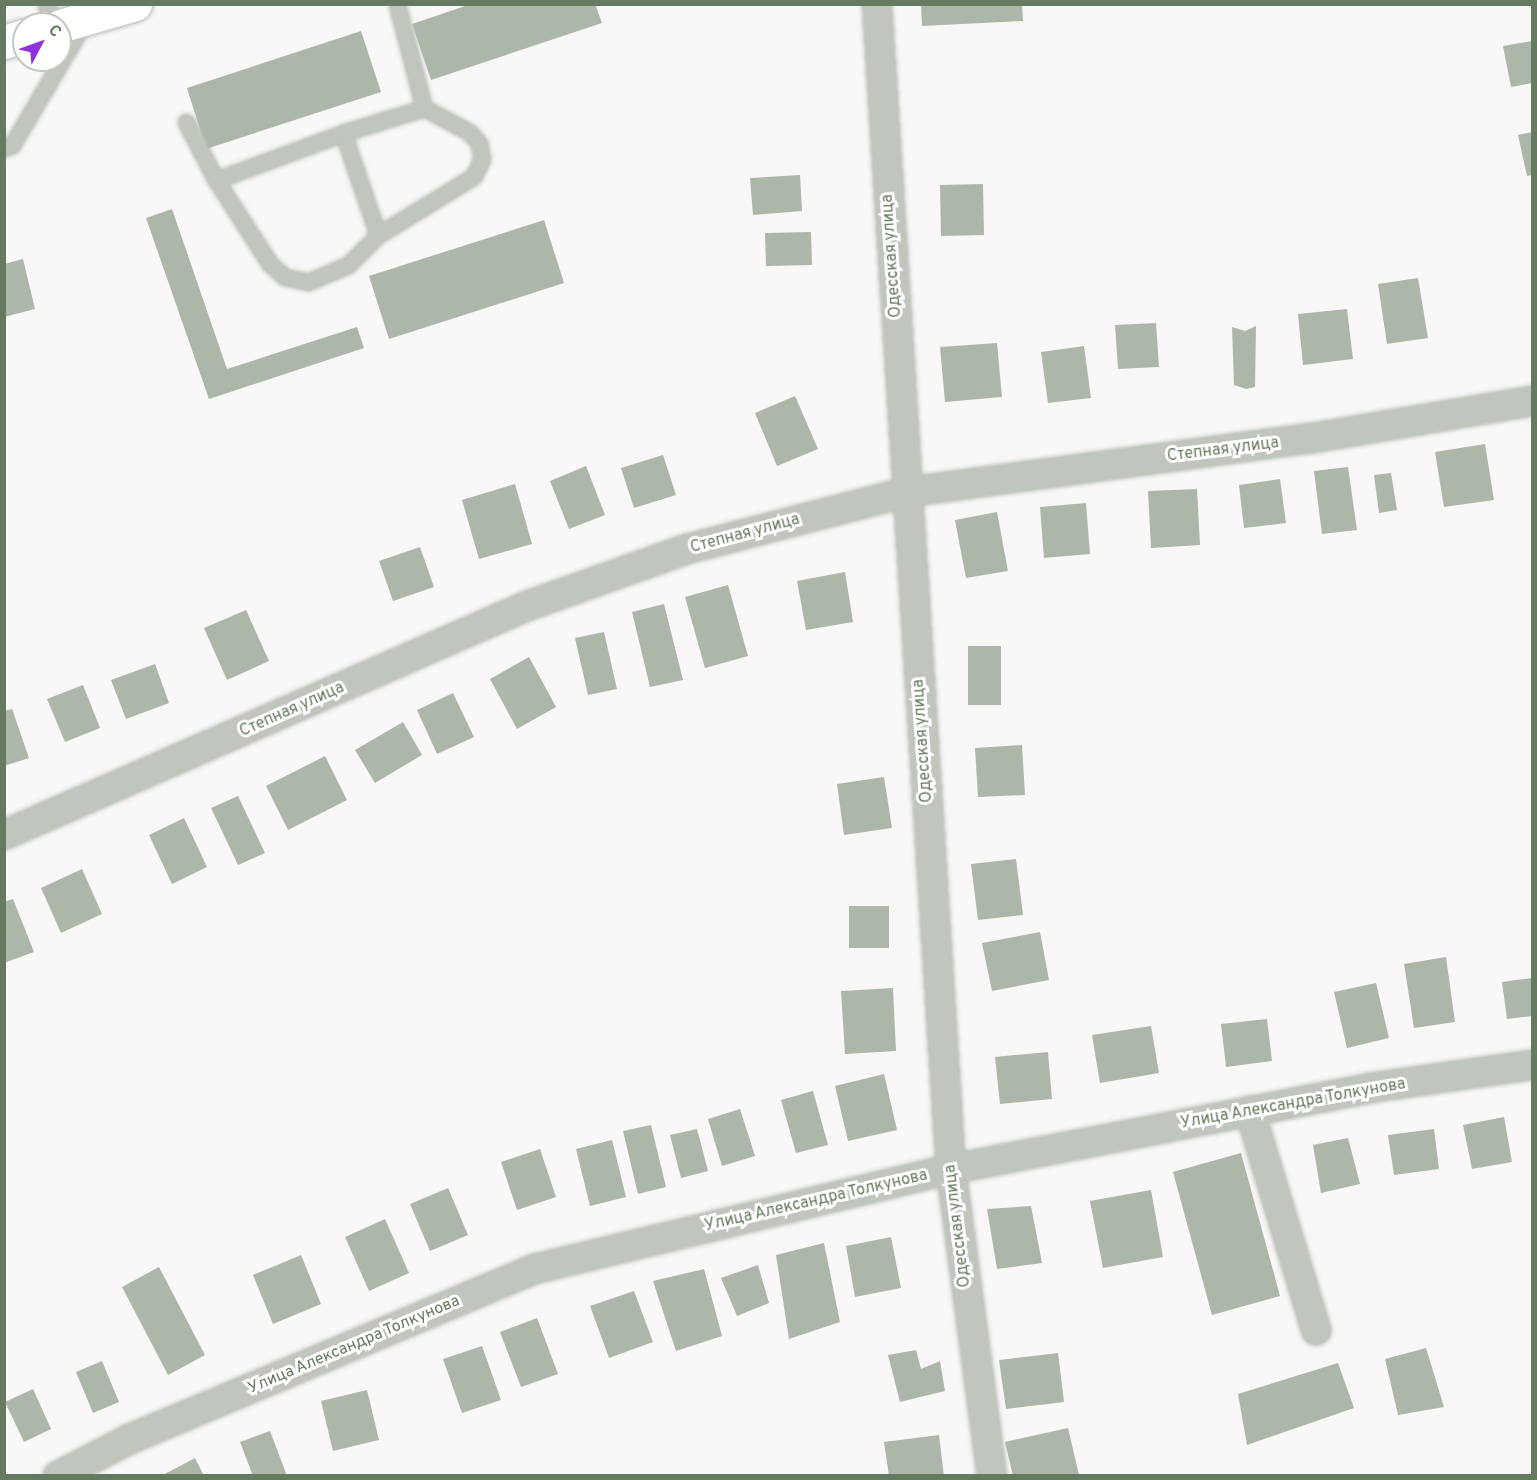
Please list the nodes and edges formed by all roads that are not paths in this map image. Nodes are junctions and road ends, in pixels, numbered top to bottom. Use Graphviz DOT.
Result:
graph roads {
  1 [pos="135,4"];
  2 [pos="397,4"];
  3 [pos="877,4"];
  4 [pos="74,22"];
  5 [pos="424,108"];
  6 [pos="186,122"];
  7 [pos="343,133"];
  8 [pos="4,148"];
  9 [pos="216,180"];
  10 [pos="378,235"];
  11 [pos="1533,401"];
  12 [pos="907,492"];
  13 [pos="4,835"];
  14 [pos="1533,1065"];
  15 [pos="1250,1111"];
  16 [pos="951,1168"];
  17 [pos="1316,1330"];
  18 [pos="58,1476"];
  19 [pos="992,1476"];
  1 -- 4 [label="street"];
  2 -- 5 [label="lane"];
  3 -- 12 [label="street, Одесская улица"];
  4 -- 8 [label="lane"];
  5 -- 7 [label="lane"];
  5 -- 10 [label="lane"];
  6 -- 9 [label="lane"];
  7 -- 9 [label="lane"];
  7 -- 10 [label="lane"];
  9 -- 10 [label="lane"];
  11 -- 12 [label="street, Степная улица"];
  12 -- 13 [label="street, Степная улица"];
  12 -- 16 [label="street, Одесская улица"];
  14 -- 15 [label="street, Улица Александра Толкунова"];
  15 -- 16 [label="street, Улица Александра Толкунова"];
  15 -- 17 [label="street"];
  16 -- 18 [label="street, Улица Александра Толкунова"];
  16 -- 19 [label="street, Одесская улица"];
}
